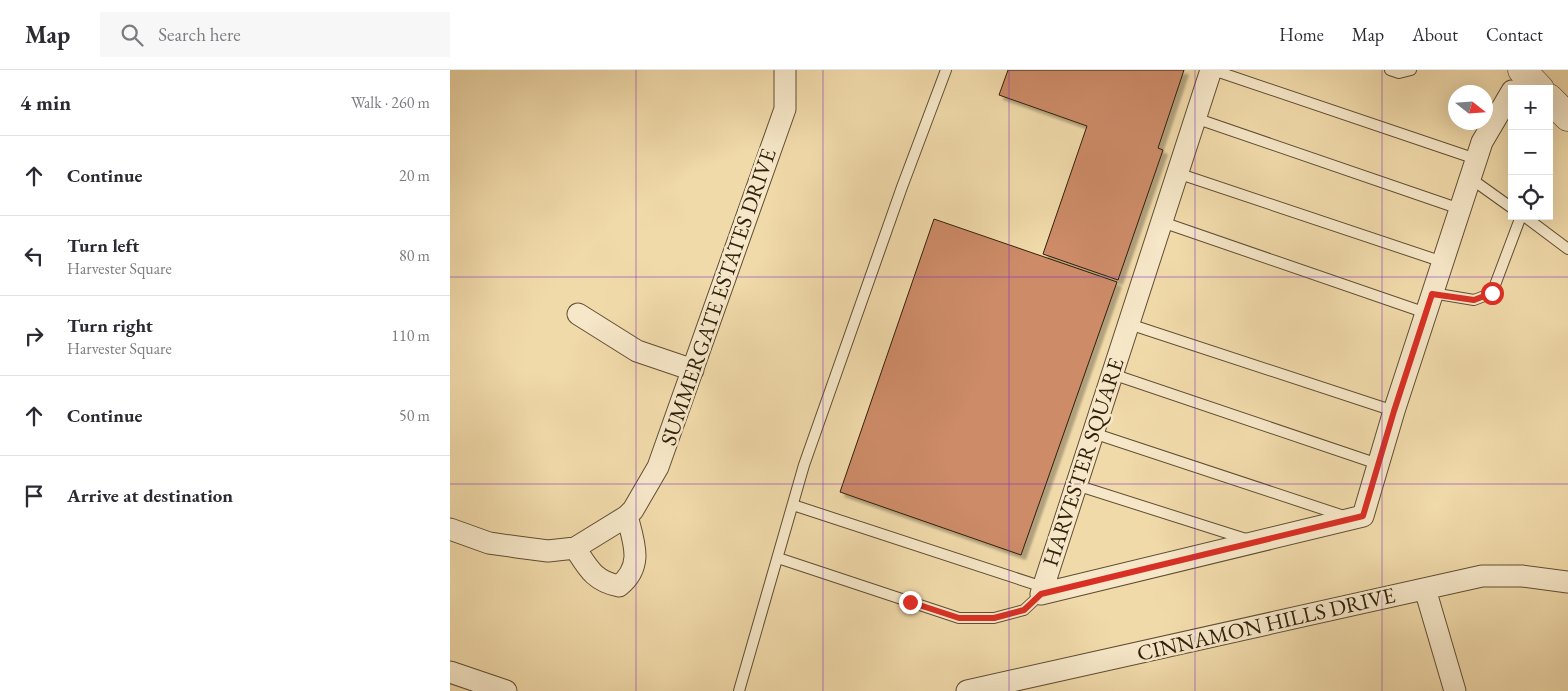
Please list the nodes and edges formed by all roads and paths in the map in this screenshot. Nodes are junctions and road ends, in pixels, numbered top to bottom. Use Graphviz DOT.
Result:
graph roads {
  1 [pos="785,70"];
  2 [pos="946,70"];
  3 [pos="1212,70"];
  4 [pos="1390,70"];
  5 [pos="1411,70"];
  6 [pos="1529,82"];
  7 [pos="1568,117"];
  8 [pos="1195,118"];
  9 [pos="1473,169"];
  10 [pos="1177,173"];
  11 [pos="1508,204"];
  12 [pos="1460,210"];
  13 [pos="1521,220"];
  14 [pos="1529,220"];
  15 [pos="1162,222"];
  16 [pos="1568,248"];
  17 [pos="1443,262"];
  18 [pos="1429,303"];
  19 [pos="578,314"];
  20 [pos="1129,324"];
  21 [pos="694,370"];
  22 [pos="1112,374"];
  23 [pos="1394,411"];
  24 [pos="1093,433"];
  25 [pos="1378,464"];
  26 [pos="1076,485"];
  27 [pos="793,505"];
  28 [pos="627,516"];
  29 [pos="1352,519"];
  30 [pos="450,529"];
  31 [pos="1256,542"];
  32 [pos="575,548"];
  33 [pos="778,558"];
  34 [pos="1568,582"];
  35 [pos="1425,589"];
  36 [pos="1042,591"];
  37 [pos="450,672"];
  38 [pos="506,691"];
  39 [pos="739,691"];
  40 [pos="966,691"];
  41 [pos="1455,691"];
  1 -- 21 [label="street, SUMMERGATE ESTATES DRIVE"];
  2 -- 27 [label="lane"];
  3 -- 8 [label="street, HARVESTER SQUARE"];
  3 -- 9 [label="lane"];
  4 -- 5 [label="lane"];
  6 -- 7 [label="main road"];
  6 -- 9 [label="street"];
  8 -- 10 [label="street, HARVESTER SQUARE"];
  8 -- 12 [label="lane"];
  9 -- 11 [label="lane"];
  9 -- 12 [label="street"];
  10 -- 15 [label="street, HARVESTER SQUARE"];
  10 -- 17 [label="lane"];
  12 -- 17 [label="street"];
  13 -- 18 [label="lane"];
  14 -- 16 [label="lane"];
  15 -- 18 [label="lane"];
  15 -- 20 [label="street, HARVESTER SQUARE"];
  17 -- 18 [label="street"];
  18 -- 23 [label="street"];
  19 -- 21 [label="street"];
  20 -- 22 [label="street, HARVESTER SQUARE"];
  20 -- 23 [label="lane"];
  21 -- 28 [label="street, SUMMERGATE ESTATES DRIVE"];
  22 -- 24 [label="street, HARVESTER SQUARE"];
  22 -- 25 [label="lane"];
  23 -- 25 [label="street"];
  24 -- 26 [label="street, HARVESTER SQUARE"];
  24 -- 29 [label="lane"];
  25 -- 29 [label="street"];
  26 -- 31 [label="lane"];
  26 -- 36 [label="street, HARVESTER SQUARE"];
  27 -- 33 [label="lane"];
  27 -- 36 [label="lane"];
  28 -- 32 [label="street, SUMMERGATE ESTATES DRIVE"];
  28 -- 32 [label="street"];
  29 -- 31 [label="street, HARVESTER SQUARE"];
  30 -- 32 [label="street, SUMMERGATE ESTATES DRIVE"];
  31 -- 36 [label="street, HARVESTER SQUARE"];
  33 -- 36 [label="lane"];
  33 -- 39 [label="lane"];
  34 -- 35 [label="street, CINNAMON HILLS DRIVE"];
  35 -- 40 [label="street, CINNAMON HILLS DRIVE"];
  35 -- 41 [label="street"];
  37 -- 38 [label="street"];
}
